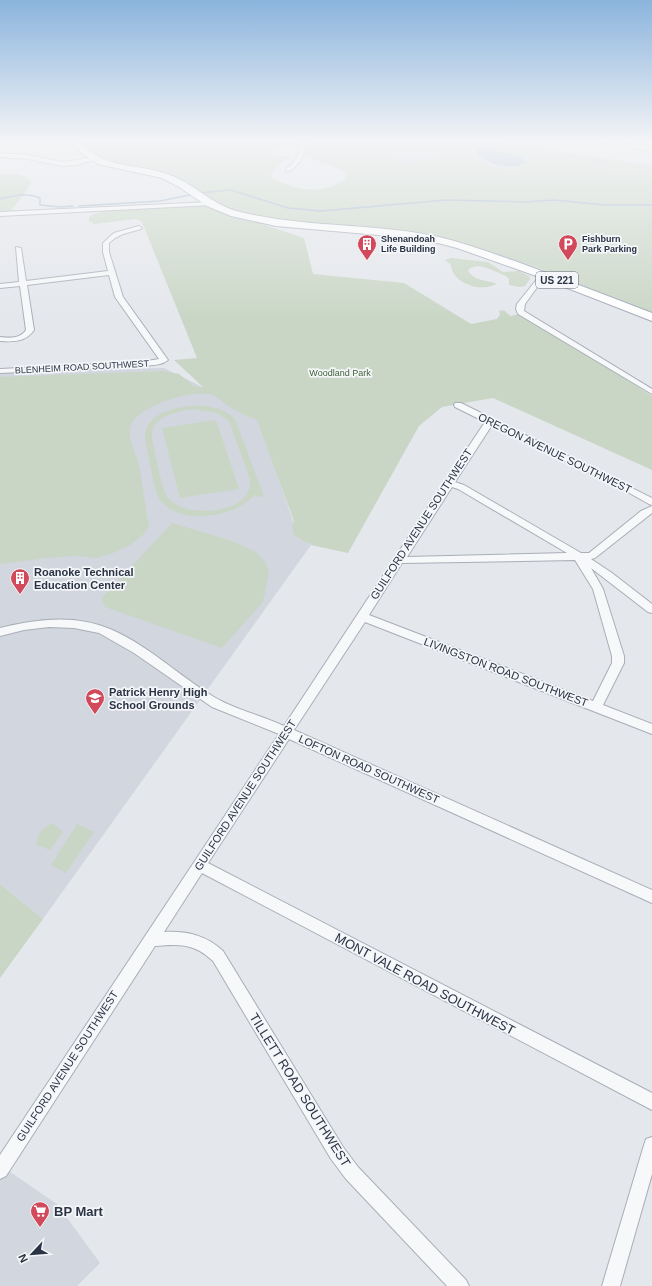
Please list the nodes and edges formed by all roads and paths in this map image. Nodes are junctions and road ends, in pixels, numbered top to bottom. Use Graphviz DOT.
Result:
graph roads {
  1 [pos="204,200"];
  2 [pos="210,204"];
  3 [pos="0,214"];
  4 [pos="139,228"];
  5 [pos="18,248"];
  6 [pos="112,273"];
  7 [pos="543,275"];
  8 [pos="24,284"];
  9 [pos="0,286"];
  10 [pos="652,317"];
  11 [pos="0,339"];
  12 [pos="0,371"];
  13 [pos="652,392"];
  14 [pos="458,405"];
  15 [pos="490,421"];
  16 [pos="448,482"];
  17 [pos="652,502"];
  18 [pos="652,508"];
  19 [pos="578,556"];
  20 [pos="398,560"];
  21 [pos="652,609"];
  22 [pos="361,616"];
  23 [pos="0,632"];
  24 [pos="596,707"];
  25 [pos="652,729"];
  26 [pos="286,732"];
  27 [pos="199,865"];
  28 [pos="652,897"];
  29 [pos="150,939"];
  30 [pos="652,1102"];
  31 [pos="652,1145"];
  32 [pos="0,1170"];
  33 [pos="460,1286"];
  34 [pos="611,1286"];
  1 -- 2 [label="main road, US 221"];
  2 -- 3 [label="street"];
  2 -- 7 [label="main road, US 221"];
  4 -- 6 [label="street"];
  5 -- 8 [label="street"];
  6 -- 8 [label="street"];
  6 -- 12 [label="street, BLENHEIM ROAD SOUTHWEST"];
  7 -- 10 [label="main road, US 221"];
  7 -- 13 [label="street"];
  8 -- 9 [label="street"];
  8 -- 11 [label="street"];
  14 -- 15 [label="street, OREGON AVENUE SOUTHWEST"];
  15 -- 16 [label="street, GUILFORD AVENUE SOUTHWEST"];
  15 -- 17 [label="street, OREGON AVENUE SOUTHWEST"];
  16 -- 19 [label="street"];
  16 -- 20 [label="street, GUILFORD AVENUE SOUTHWEST"];
  18 -- 19 [label="street"];
  19 -- 20 [label="street"];
  19 -- 21 [label="street"];
  19 -- 24 [label="street"];
  20 -- 22 [label="street, GUILFORD AVENUE SOUTHWEST"];
  22 -- 24 [label="street, LIVINGSTON ROAD SOUTHWEST"];
  22 -- 26 [label="street, GUILFORD AVENUE SOUTHWEST"];
  23 -- 26 [label="street, LOFTON ROAD SOUTHWEST"];
  24 -- 25 [label="street, LIVINGSTON ROAD SOUTHWEST"];
  26 -- 27 [label="street, GUILFORD AVENUE SOUTHWEST"];
  26 -- 28 [label="street, LOFTON ROAD SOUTHWEST"];
  27 -- 29 [label="street, GUILFORD AVENUE SOUTHWEST"];
  27 -- 30 [label="street, MONT VALE ROAD SOUTHWEST"];
  29 -- 32 [label="street, GUILFORD AVENUE SOUTHWEST"];
  29 -- 33 [label="street, TILLETT ROAD SOUTHWEST"];
  31 -- 34 [label="street"];
}
